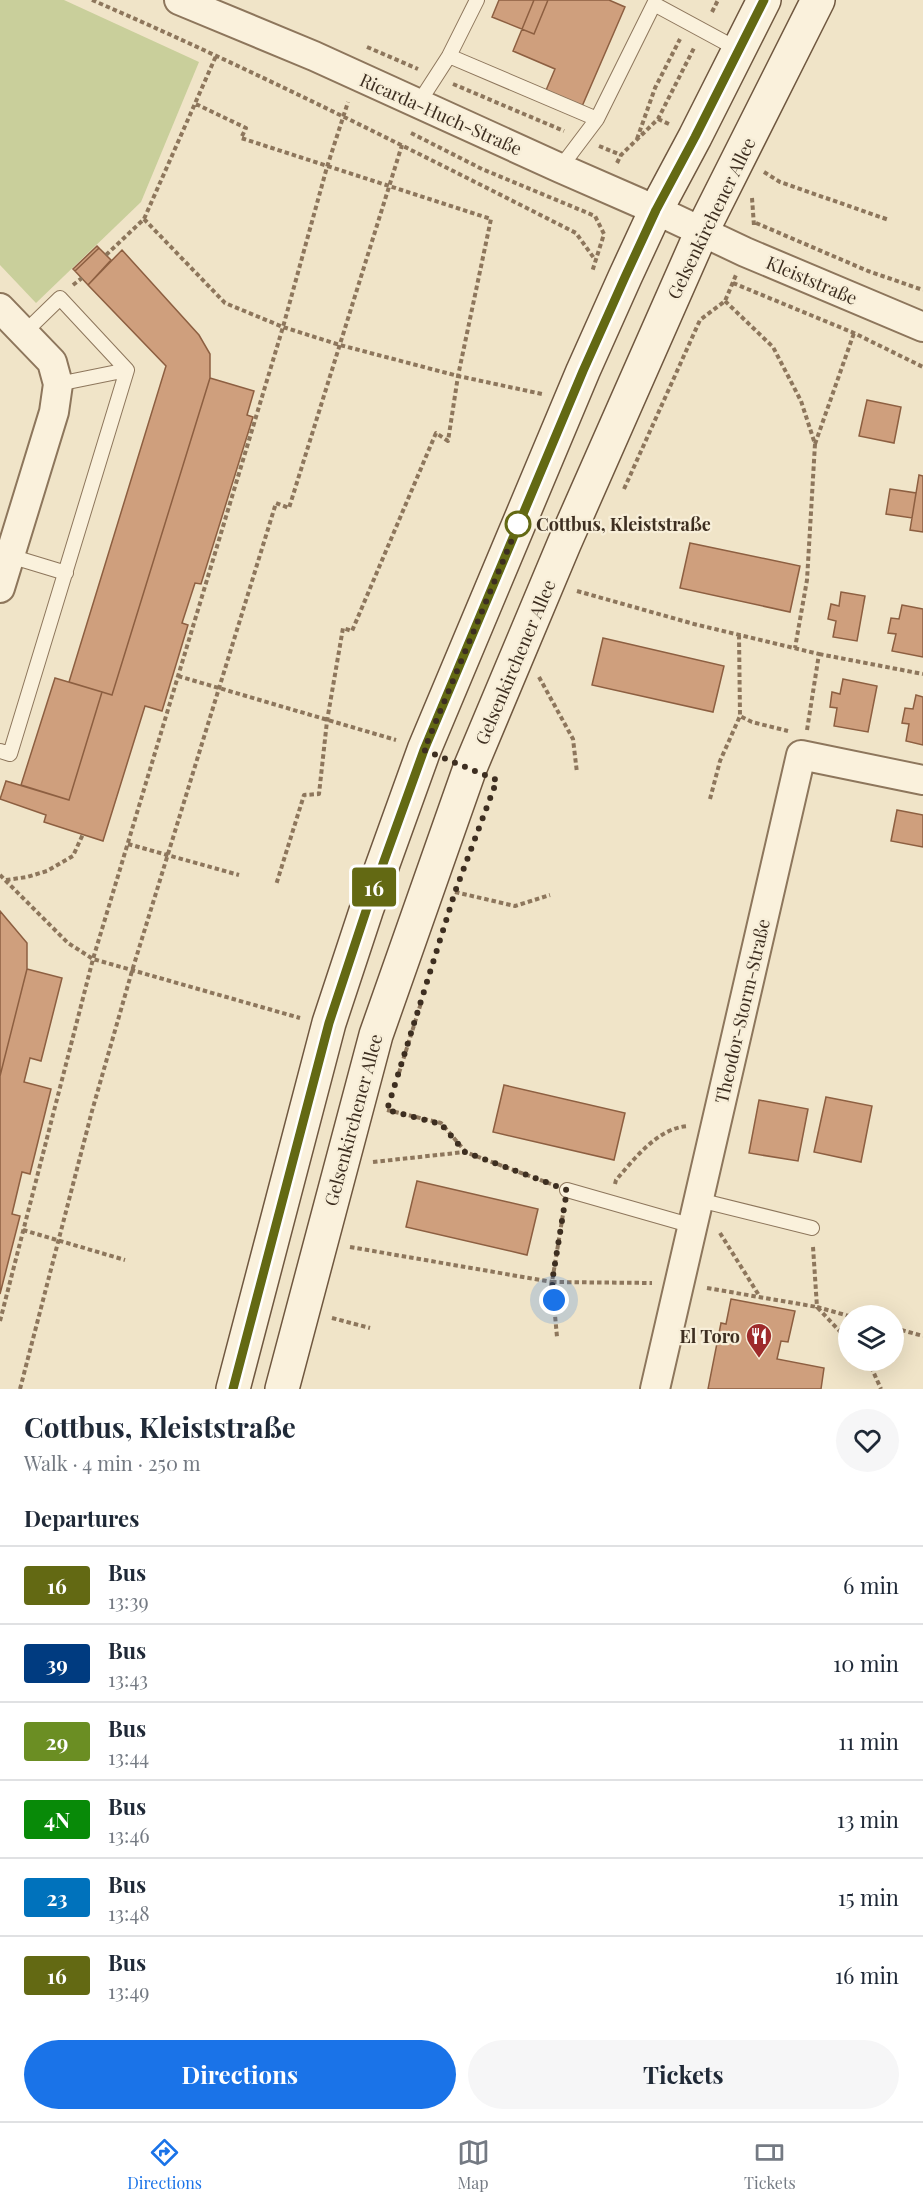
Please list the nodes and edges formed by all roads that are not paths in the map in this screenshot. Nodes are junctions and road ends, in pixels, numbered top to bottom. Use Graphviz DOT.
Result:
graph roads {
  1 [pos="179,0"];
  2 [pos="477,0"];
  3 [pos="764,0"];
  4 [pos="818,0"];
  5 [pos="650,2"];
  6 [pos="235,11"];
  7 [pos="739,50"];
  8 [pos="449,56"];
  9 [pos="418,104"];
  10 [pos="597,119"];
  11 [pos="560,168"];
  12 [pos="656,210"];
  13 [pos="702,231"];
  14 [pos="0,308"];
  15 [pos="923,326"];
  16 [pos="25,332"];
  17 [pos="127,370"];
  18 [pos="58,384"];
  19 [pos="10,556"];
  20 [pos="66,573"];
  21 [pos="0,588"];
  22 [pos="0,751"];
  23 [pos="923,780"];
  24 [pos="567,1190"];
  25 [pos="696,1213"];
  26 [pos="812,1228"];
  27 [pos="233,1389"];
  28 [pos="282,1389"];
  29 [pos="655,1389"];
  1 -- 6 [label="street, Ricarda-Huch-Straße"];
  2 -- 8 [label="lane"];
  3 -- 7 [label="main road"];
  4 -- 13 [label="main road, Gelsenkirchener Allee"];
  5 -- 7 [label="lane"];
  5 -- 10 [label="lane"];
  6 -- 9 [label="street, Ricarda-Huch-Straße"];
  7 -- 12 [label="main road"];
  8 -- 9 [label="lane"];
  8 -- 10 [label="lane"];
  9 -- 11 [label="street, Ricarda-Huch-Straße"];
  10 -- 11 [label="lane"];
  11 -- 12 [label="street, Ricarda-Huch-Straße"];
  12 -- 13 [label="street, Ricarda-Huch-Straße"];
  12 -- 27 [label="main road"];
  13 -- 15 [label="street, Kleiststraße"];
  13 -- 28 [label="main road, Gelsenkirchener Allee"];
  14 -- 16 [label="street"];
  16 -- 17 [label="lane"];
  16 -- 18 [label="street"];
  17 -- 18 [label="lane"];
  17 -- 20 [label="lane"];
  18 -- 19 [label="street"];
  19 -- 20 [label="lane"];
  19 -- 21 [label="street"];
  20 -- 22 [label="lane"];
  23 -- 25 [label="street, Theodor-Storm-Straße"];
  24 -- 25 [label="lane"];
  25 -- 26 [label="lane"];
  25 -- 29 [label="street, Theodor-Storm-Straße"];
}
